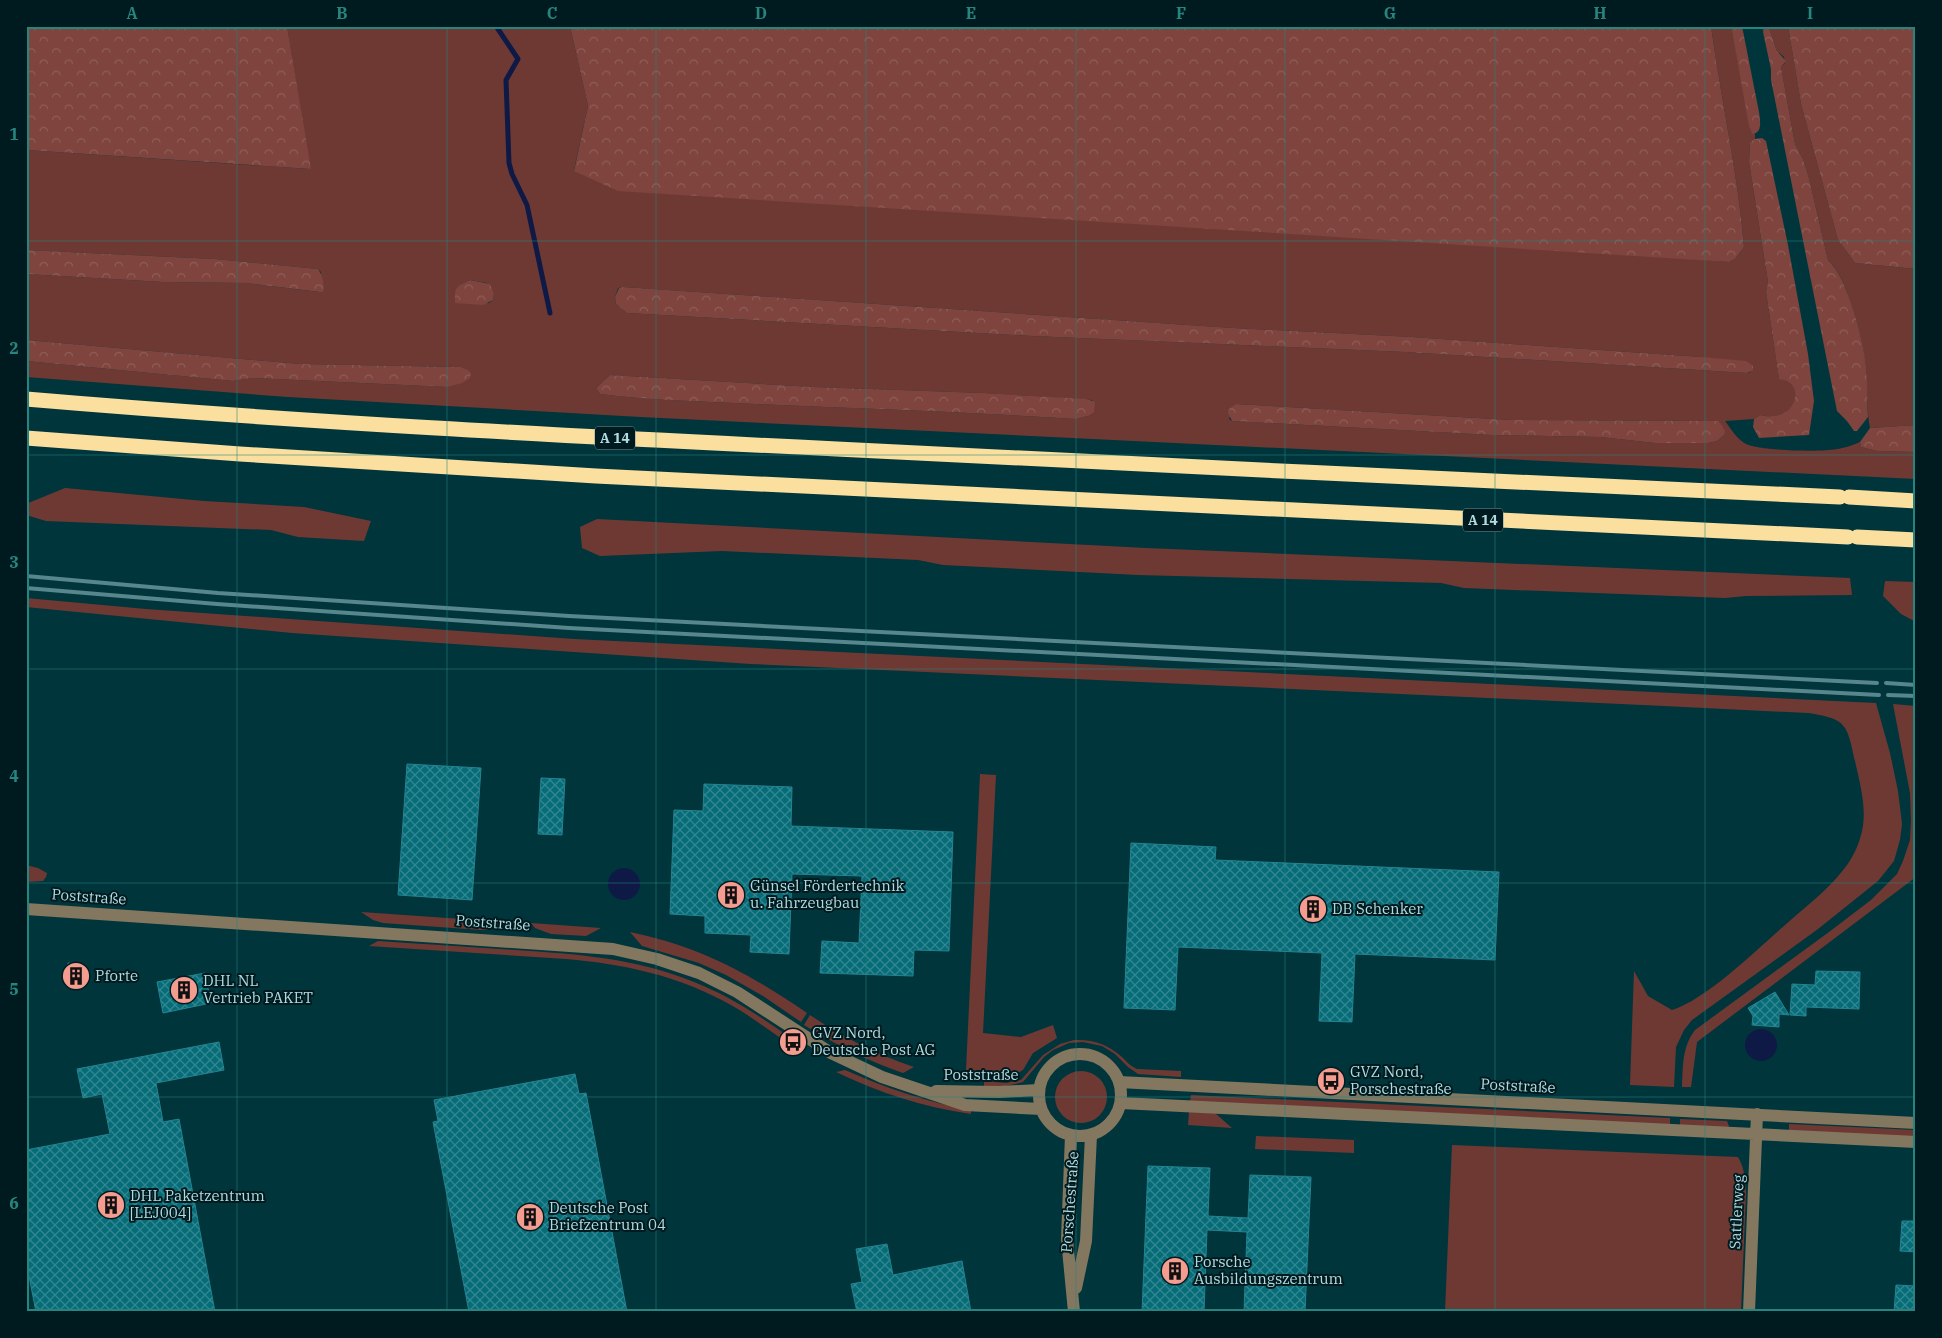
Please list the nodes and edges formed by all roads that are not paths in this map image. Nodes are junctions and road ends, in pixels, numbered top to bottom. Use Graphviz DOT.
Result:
graph roads {
  1 [pos="26,399"];
  2 [pos="26,438"];
  3 [pos="1916,501"];
  4 [pos="1916,540"];
  5 [pos="26,909"];
  6 [pos="1120,1082"];
  7 [pos="1039,1090"];
  8 [pos="924,1091"];
  9 [pos="1121,1103"];
  10 [pos="1041,1110"];
  11 [pos="1757,1114"];
  12 [pos="1916,1123"];
  13 [pos="1756,1134"];
  14 [pos="1071,1135"];
  15 [pos="1091,1135"];
  16 [pos="1916,1142"];
  17 [pos="1074,1306"];
  18 [pos="1749,1312"];
  1 -- 3 [label="highway, A 14"];
  2 -- 4 [label="highway, A 14"];
  5 -- 8 [label="street, Poststraße"];
  6 -- 7 [label="street, Poststraße"];
  6 -- 9 [label="street"];
  6 -- 11 [label="street, Poststraße"];
  7 -- 8 [label="street, Poststraße"];
  7 -- 10 [label="street, Poststraße"];
  8 -- 10 [label="street, Poststraße"];
  9 -- 13 [label="street"];
  9 -- 15 [label="street"];
  10 -- 14 [label="street"];
  11 -- 12 [label="street, Poststraße"];
  11 -- 13 [label="street, Sattlerweg"];
  13 -- 16 [label="street"];
  13 -- 18 [label="street, Sattlerweg"];
  14 -- 15 [label="street"];
  14 -- 17 [label="street, Porschestraße"];
  15 -- 17 [label="street, Porschestraße"];
}
